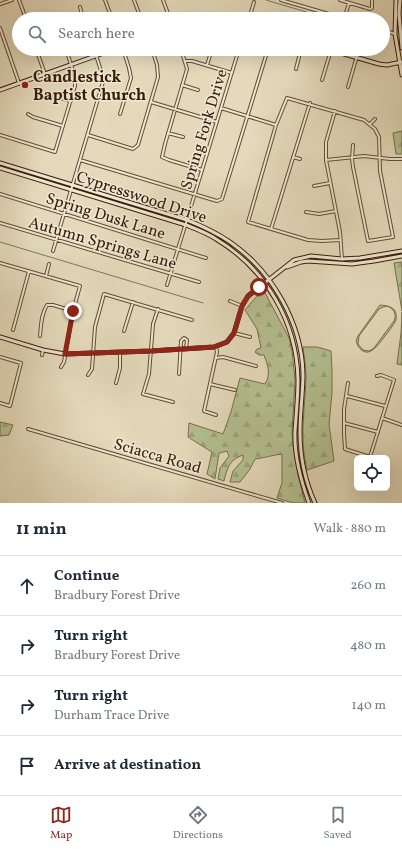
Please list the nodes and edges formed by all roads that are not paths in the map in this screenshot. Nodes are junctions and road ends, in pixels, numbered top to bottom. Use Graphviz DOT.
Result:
graph roads {
  1 [pos="12,0"];
  2 [pos="19,0"];
  3 [pos="105,0"];
  4 [pos="134,0"];
  5 [pos="163,0"];
  6 [pos="281,0"];
  7 [pos="340,0"];
  8 [pos="372,0"];
  9 [pos="396,0"];
  10 [pos="400,0"];
  11 [pos="254,2"];
  12 [pos="348,3"];
  13 [pos="0,4"];
  14 [pos="80,7"];
  15 [pos="23,12"];
  16 [pos="81,12"];
  17 [pos="109,12"];
  18 [pos="138,12"];
  19 [pos="167,12"];
  20 [pos="251,12"];
  21 [pos="321,12"];
  22 [pos="346,12"];
  23 [pos="0,28"];
  24 [pos="390,32"];
  25 [pos="1,33"];
  26 [pos="395,34"];
  27 [pos="401,36"];
  28 [pos="402,48"];
  29 [pos="39,56"];
  30 [pos="68,56"];
  31 [pos="97,56"];
  32 [pos="125,56"];
  33 [pos="154,56"];
  34 [pos="183,56"];
  35 [pos="210,56"];
  36 [pos="237,56"];
  37 [pos="266,56"];
  38 [pos="299,56"];
  39 [pos="328,56"];
  40 [pos="350,56"];
  41 [pos="356,58"];
  42 [pos="185,61"];
  43 [pos="401,62"];
  44 [pos="71,65"];
  45 [pos="207,65"];
  46 [pos="296,69"];
  47 [pos="232,73"];
  48 [pos="45,74"];
  49 [pos="402,75"];
  50 [pos="322,80"];
  51 [pos="20,83"];
  52 [pos="182,85"];
  53 [pos="348,87"];
  54 [pos="0,90"];
  55 [pos="198,90"];
  56 [pos="54,96"];
  57 [pos="71,101"];
  58 [pos="151,102"];
  59 [pos="310,103"];
  60 [pos="221,108"];
  61 [pos="175,109"];
  62 [pos="335,111"];
  63 [pos="28,114"];
  64 [pos="120,114"];
  65 [pos="247,116"];
  66 [pos="375,119"];
  67 [pos="217,122"];
  68 [pos="370,124"];
  69 [pos="276,125"];
  70 [pos="63,126"];
  71 [pos="168,133"];
  72 [pos="0,135"];
  73 [pos="88,135"];
  74 [pos="183,138"];
  75 [pos="353,145"];
  76 [pos="293,157"];
  77 [pos="352,157"];
  78 [pos="379,157"];
  79 [pos="300,159"];
  80 [pos="402,159"];
  81 [pos="80,160"];
  82 [pos="326,160"];
  83 [pos="0,163"];
  84 [pos="0,168"];
  85 [pos="24,170"];
  86 [pos="202,170"];
  87 [pos="23,175"];
  88 [pos="330,183"];
  89 [pos="73,185"];
  90 [pos="314,186"];
  91 [pos="72,190"];
  92 [pos="0,194"];
  93 [pos="194,194"];
  94 [pos="132,203"];
  95 [pos="130,208"];
  96 [pos="336,211"];
  97 [pos="306,212"];
  98 [pos="64,214"];
  99 [pos="187,220"];
  100 [pos="0,223"];
  101 [pos="186,225"];
  102 [pos="271,229"];
  103 [pos="56,240"];
  104 [pos="340,240"];
  105 [pos="232,244"];
  106 [pos="230,248"];
  107 [pos="178,249"];
  108 [pos="53,251"];
  109 [pos="402,251"];
  110 [pos="386,254"];
  111 [pos="402,256"];
  112 [pos="206,258"];
  113 [pos="327,258"];
  114 [pos="342,259"];
  115 [pos="387,259"];
  116 [pos="0,263"];
  117 [pos="327,263"];
  118 [pos="49,264"];
  119 [pos="342,264"];
  120 [pos="283,269"];
  121 [pos="29,271"];
  122 [pos="171,274"];
  123 [pos="46,276"];
  124 [pos="269,280"];
  125 [pos="199,282"];
  126 [pos="265,282"];
  127 [pos="167,285"];
  128 [pos="230,301"];
  129 [pos="133,302"];
  130 [pos="242,306"];
  131 [pos="158,310"];
  132 [pos="73,311"];
  133 [pos="289,314"];
  134 [pos="284,315"];
  135 [pos="192,320"];
  136 [pos="13,330"];
  137 [pos="124,331"];
  138 [pos="234,333"];
  139 [pos="40,336"];
  140 [pos="0,337"];
  141 [pos="250,337"];
  142 [pos="214,347"];
  143 [pos="186,349"];
  144 [pos="43,350"];
  145 [pos="180,350"];
  146 [pos="151,351"];
  147 [pos="120,352"];
  148 [pos="94,353"];
  149 [pos="301,353"];
  150 [pos="65,354"];
  151 [pos="295,354"];
  152 [pos="42,355"];
  153 [pos="0,357"];
  154 [pos="216,358"];
  155 [pos="256,366"];
  156 [pos="61,367"];
  157 [pos="179,374"];
  158 [pos="88,376"];
  159 [pos="377,376"];
  160 [pos="116,382"];
  161 [pos="348,383"];
  162 [pos="210,384"];
  163 [pos="235,390"];
  164 [pos="298,394"];
  165 [pos="303,395"];
  166 [pos="347,396"];
  167 [pos="173,402"];
  168 [pos="0,403"];
  169 [pos="386,406"];
  170 [pos="216,414"];
  171 [pos="382,418"];
  172 [pos="344,423"];
  173 [pos="402,425"];
  174 [pos="28,429"];
  175 [pos="378,432"];
  176 [pos="295,437"];
  177 [pos="300,438"];
  178 [pos="301,479"];
  179 [pos="306,479"];
  180 [pos="309,502"];
  181 [pos="282,503"];
  182 [pos="314,503"];
  1 -- 13 [label="street"];
  2 -- 15 [label="street"];
  3 -- 17 [label="street"];
  4 -- 18 [label="street"];
  5 -- 19 [label="street"];
  6 -- 21 [label="street"];
  7 -- 12 [label="street"];
  8 -- 12 [label="street"];
  9 -- 26 [label="main road"];
  10 -- 27 [label="main road"];
  11 -- 20 [label="street"];
  12 -- 22 [label="street"];
  14 -- 16 [label="street"];
  23 -- 25 [label="street"];
  24 -- 26 [label="street"];
  25 -- 51 [label="street"];
  26 -- 27 [label="main road"];
  26 -- 43 [label="main road"];
  27 -- 28 [label="main road"];
  29 -- 48 [label="street"];
  30 -- 44 [label="street"];
  31 -- 44 [label="main road"];
  31 -- 73 [label="street"];
  32 -- 64 [label="street"];
  33 -- 58 [label="street"];
  34 -- 42 [label="street"];
  35 -- 45 [label="street"];
  36 -- 47 [label="street, Spring Fork Drive"];
  37 -- 65 [label="street"];
  38 -- 46 [label="street"];
  39 -- 50 [label="street"];
  40 -- 41 [label="main road"];
  41 -- 43 [label="main road"];
  41 -- 53 [label="street"];
  42 -- 45 [label="street"];
  42 -- 52 [label="street"];
  43 -- 49 [label="main road"];
  44 -- 48 [label="main road"];
  44 -- 57 [label="street"];
  45 -- 47 [label="street"];
  47 -- 60 [label="street, Spring Fork Drive"];
  48 -- 51 [label="main road"];
  51 -- 54 [label="main road"];
  52 -- 55 [label="street"];
  52 -- 61 [label="street"];
  56 -- 57 [label="street"];
  57 -- 70 [label="street"];
  58 -- 61 [label="street"];
  58 -- 73 [label="street"];
  59 -- 62 [label="street"];
  59 -- 69 [label="street"];
  59 -- 76 [label="street"];
  60 -- 65 [label="street"];
  60 -- 67 [label="street, Spring Fork Drive"];
  61 -- 67 [label="street"];
  61 -- 71 [label="street"];
  62 -- 68 [label="street"];
  62 -- 82 [label="street"];
  63 -- 70 [label="street"];
  65 -- 69 [label="street"];
  65 -- 93 [label="street"];
  66 -- 68 [label="street"];
  67 -- 86 [label="street, Spring Fork Drive"];
  68 -- 78 [label="street"];
  69 -- 102 [label="street"];
  70 -- 72 [label="street"];
  71 -- 74 [label="street"];
  71 -- 86 [label="street"];
  73 -- 81 [label="street"];
  75 -- 77 [label="street"];
  76 -- 79 [label="street"];
  76 -- 102 [label="street"];
  77 -- 78 [label="street"];
  77 -- 78 [label="street"];
  77 -- 82 [label="street"];
  78 -- 80 [label="street"];
  81 -- 89 [label="street"];
  81 -- 93 [label="street"];
  82 -- 88 [label="street"];
  83 -- 85 [label="main road, Cypresswood Drive"];
  84 -- 87 [label="main road, Cypresswood Drive"];
  85 -- 87 [label="main road"];
  85 -- 89 [label="main road, Cypresswood Drive"];
  86 -- 93 [label="street, Spring Fork Drive"];
  87 -- 91 [label="main road, Cypresswood Drive"];
  88 -- 90 [label="street"];
  88 -- 96 [label="street"];
  89 -- 91 [label="street"];
  89 -- 94 [label="main road, Cypresswood Drive"];
  91 -- 95 [label="main road, Cypresswood Drive"];
  91 -- 98 [label="street"];
  92 -- 98 [label="street, Spring Dusk Lane"];
  93 -- 99 [label="street, Spring Fork Drive"];
  94 -- 95 [label="main road"];
  94 -- 99 [label="main road, Cypresswood Drive"];
  95 -- 101 [label="main road, Cypresswood Drive"];
  96 -- 97 [label="street"];
  96 -- 104 [label="street"];
  98 -- 103 [label="street"];
  98 -- 107 [label="street, Spring Dusk Lane"];
  99 -- 101 [label="street, Spring Fork Drive"];
  99 -- 105 [label="main road, Cypresswood Drive"];
  100 -- 103 [label="street, Autumn Springs Lane"];
  101 -- 106 [label="main road, Cypresswood Drive"];
  101 -- 107 [label="street, Spring Fork Drive"];
  102 -- 104 [label="street"];
  103 -- 108 [label="street"];
  103 -- 122 [label="street, Autumn Springs Lane"];
  104 -- 114 [label="street"];
  105 -- 106 [label="main road"];
  105 -- 124 [label="main road, Cypresswood Drive"];
  106 -- 126 [label="main road, Cypresswood Drive"];
  107 -- 112 [label="street, Spring Dusk Lane"];
  107 -- 122 [label="street, Spring Fork Drive"];
  109 -- 110 [label="main road"];
  110 -- 114 [label="main road"];
  110 -- 115 [label="main road"];
  111 -- 115 [label="main road"];
  113 -- 114 [label="main road"];
  113 -- 117 [label="main road"];
  113 -- 120 [label="main road"];
  114 -- 119 [label="street"];
  115 -- 119 [label="main road"];
  116 -- 121 [label="street"];
  117 -- 119 [label="main road"];
  117 -- 120 [label="main road"];
  118 -- 123 [label="street"];
  120 -- 124 [label="main road"];
  121 -- 123 [label="street"];
  121 -- 136 [label="street"];
  122 -- 125 [label="street, Autumn Springs Lane"];
  122 -- 127 [label="street, Spring Fork Drive"];
  123 -- 132 [label="street"];
  124 -- 126 [label="main road"];
  124 -- 133 [label="main road, Cypresswood Drive"];
  126 -- 130 [label="main road"];
  126 -- 134 [label="main road, Cypresswood Drive"];
  128 -- 130 [label="street"];
  129 -- 131 [label="street"];
  129 -- 137 [label="street"];
  129 -- 148 [label="street"];
  130 -- 138 [label="main road"];
  131 -- 135 [label="street"];
  131 -- 146 [label="street"];
  132 -- 139 [label="street"];
  132 -- 150 [label="street"];
  133 -- 134 [label="main road"];
  133 -- 149 [label="main road, Cypresswood Drive"];
  134 -- 151 [label="main road, Cypresswood Drive"];
  138 -- 141 [label="street"];
  138 -- 142 [label="main road"];
  140 -- 144 [label="main road"];
  142 -- 143 [label="main road"];
  142 -- 154 [label="street"];
  143 -- 145 [label="main road"];
  143 -- 145 [label="street"];
  144 -- 150 [label="main road"];
  144 -- 152 [label="street"];
  145 -- 146 [label="main road"];
  145 -- 157 [label="street"];
  146 -- 147 [label="main road"];
  146 -- 167 [label="street"];
  147 -- 148 [label="main road"];
  147 -- 160 [label="street"];
  148 -- 150 [label="main road"];
  148 -- 158 [label="street"];
  149 -- 151 [label="main road"];
  149 -- 165 [label="main road, Cypresswood Drive"];
  150 -- 156 [label="street"];
  151 -- 164 [label="main road, Cypresswood Drive"];
  153 -- 168 [label="street"];
  154 -- 155 [label="street"];
  154 -- 162 [label="street"];
  159 -- 169 [label="street"];
  161 -- 166 [label="street"];
  162 -- 163 [label="street"];
  162 -- 170 [label="street"];
  164 -- 165 [label="main road"];
  164 -- 176 [label="main road, Cypresswood Drive"];
  165 -- 177 [label="main road, Cypresswood Drive"];
  166 -- 169 [label="street"];
  166 -- 172 [label="street"];
  169 -- 171 [label="street"];
  171 -- 173 [label="street"];
  171 -- 175 [label="street"];
  172 -- 175 [label="street"];
  172 -- 175 [label="street"];
  174 -- 181 [label="street, Sciacca Road"];
  176 -- 177 [label="main road"];
  176 -- 178 [label="main road, Cypresswood Drive"];
  177 -- 179 [label="main road, Cypresswood Drive"];
  178 -- 179 [label="main road"];
  178 -- 180 [label="main road, Cypresswood Drive"];
  179 -- 182 [label="main road, Cypresswood Drive"];
}
